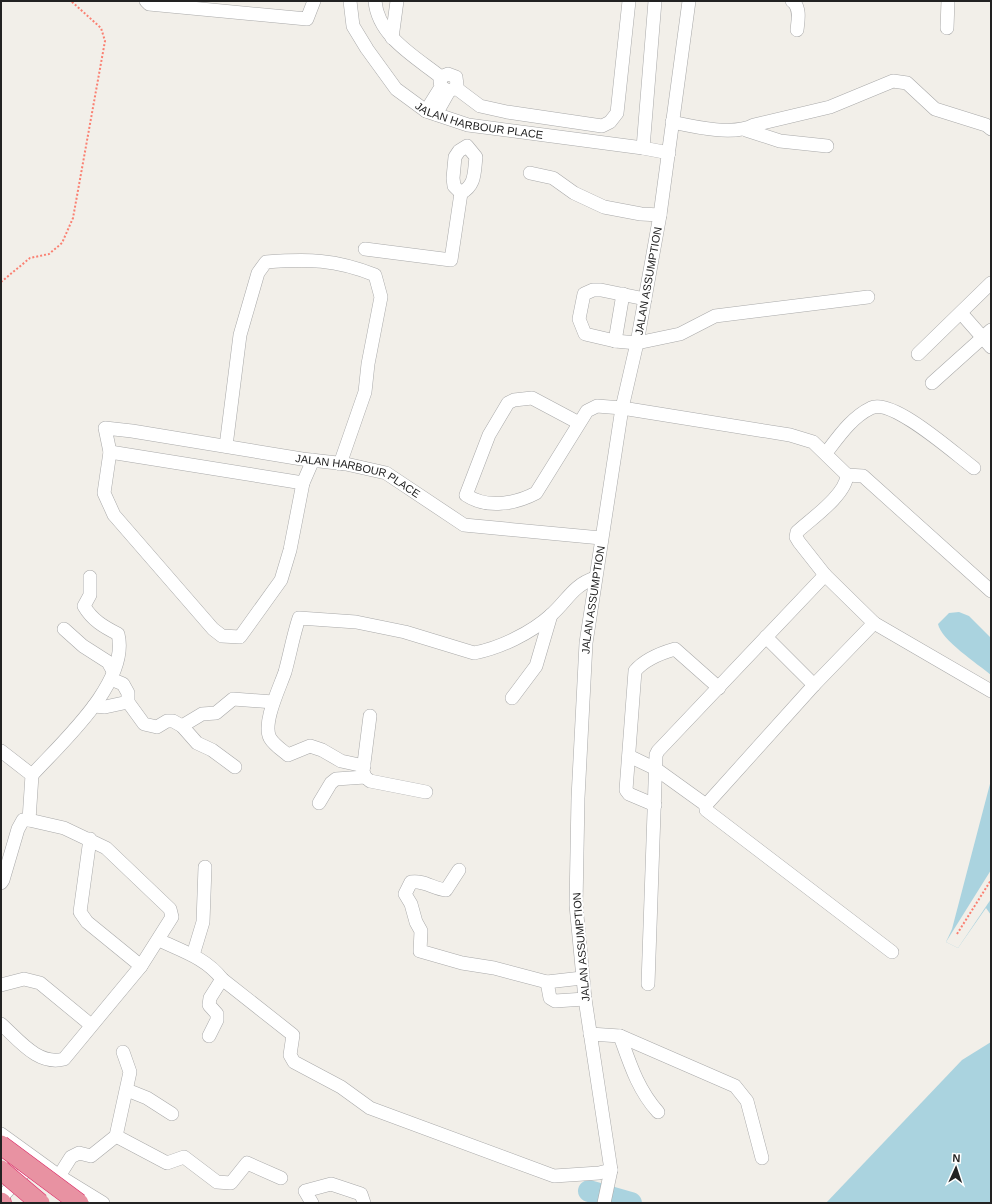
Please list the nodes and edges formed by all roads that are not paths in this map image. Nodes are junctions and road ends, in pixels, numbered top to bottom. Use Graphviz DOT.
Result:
graph roads {
  1 [pos="146,1"];
  2 [pos="314,1"];
  3 [pos="350,1"];
  4 [pos="375,1"];
  5 [pos="397,1"];
  6 [pos="629,1"];
  7 [pos="655,1"];
  8 [pos="689,1"];
  9 [pos="792,1"];
  10 [pos="948,1"];
  11 [pos="947,28"];
  12 [pos="797,30"];
  13 [pos="392,38"];
  14 [pos="447,86"];
  15 [pos="431,113"];
  16 [pos="672,122"];
  17 [pos="468,125"];
  18 [pos="991,129"];
  19 [pos="746,130"];
  20 [pos="467,146"];
  21 [pos="827,146"];
  22 [pos="643,148"];
  23 [pos="669,153"];
  24 [pos="530,173"];
  25 [pos="461,194"];
  26 [pos="660,215"];
  27 [pos="365,249"];
  28 [pos="991,283"];
  29 [pos="623,294"];
  30 [pos="868,297"];
  31 [pos="645,299"];
  32 [pos="961,313"];
  33 [pos="988,338"];
  34 [pos="615,341"];
  35 [pos="637,343"];
  36 [pos="918,354"];
  37 [pos="932,383"];
  38 [pos="622,408"];
  39 [pos="580,423"];
  40 [pos="226,446"];
  41 [pos="110,452"];
  42 [pos="826,453"];
  43 [pos="313,460"];
  44 [pos="340,464"];
  45 [pos="974,468"];
  46 [pos="847,474"];
  47 [pos="303,483"];
  48 [pos="601,538"];
  49 [pos="825,575"];
  50 [pos="90,577"];
  51 [pos="595,578"];
  52 [pos="991,591"];
  53 [pos="551,615"];
  54 [pos="874,623"];
  55 [pos="64,629"];
  56 [pos="766,637"];
  57 [pos="112,675"];
  58 [pos="814,685"];
  59 [pos="719,688"];
  60 [pos="991,691"];
  61 [pos="512,698"];
  62 [pos="128,702"];
  63 [pos="273,702"];
  64 [pos="94,706"];
  65 [pos="370,716"];
  66 [pos="182,726"];
  67 [pos="1,751"];
  68 [pos="628,756"];
  69 [pos="235,767"];
  70 [pos="656,769"];
  71 [pos="364,772"];
  72 [pos="32,775"];
  73 [pos="426,792"];
  74 [pos="319,803"];
  75 [pos="655,805"];
  76 [pos="706,805"];
  77 [pos="29,820"];
  78 [pos="90,840"];
  79 [pos="205,867"];
  80 [pos="459,870"];
  81 [pos="2,880"];
  82 [pos="160,940"];
  83 [pos="892,952"];
  84 [pos="193,955"];
  85 [pos="141,966"];
  86 [pos="582,978"];
  87 [pos="222,979"];
  88 [pos="547,982"];
  89 [pos="648,984"];
  90 [pos="1,985"];
  91 [pos="585,999"];
  92 [pos="1,1024"];
  93 [pos="91,1025"];
  94 [pos="590,1034"];
  95 [pos="209,1036"];
  96 [pos="620,1036"];
  97 [pos="123,1052"];
  98 [pos="127,1090"];
  99 [pos="658,1112"];
  100 [pos="172,1114"];
  101 [pos="1,1134"];
  102 [pos="116,1136"];
  103 [pos="9,1146"];
  104 [pos="762,1158"];
  105 [pos="1,1170"];
  106 [pos="611,1170"];
  107 [pos="54,1172"];
  108 [pos="1,1174"];
  109 [pos="281,1178"];
  110 [pos="1,1198"];
  111 [pos="40,1203"];
  112 [pos="79,1203"];
  113 [pos="103,1203"];
  114 [pos="312,1203"];
  115 [pos="364,1203"];
  116 [pos="604,1203"];
  1 -- 2 [label="street"];
  3 -- 15 [label="street, JALAN HARBOUR PLACE"];
  4 -- 13 [label="street"];
  5 -- 13 [label="street"];
  6 -- 14 [label="street"];
  7 -- 22 [label="street"];
  8 -- 16 [label="street, JALAN ASSUMPTION"];
  9 -- 12 [label="street"];
  10 -- 11 [label="street"];
  13 -- 14 [label="street"];
  14 -- 15 [label="street"];
  15 -- 17 [label="street, JALAN HARBOUR PLACE"];
  16 -- 19 [label="street"];
  16 -- 23 [label="street, JALAN ASSUMPTION"];
  17 -- 20 [label="street"];
  17 -- 22 [label="street, JALAN HARBOUR PLACE"];
  18 -- 19 [label="street"];
  19 -- 21 [label="street"];
  20 -- 25 [label="street"];
  20 -- 25 [label="street"];
  22 -- 23 [label="street, JALAN HARBOUR PLACE"];
  23 -- 26 [label="street, JALAN ASSUMPTION"];
  24 -- 26 [label="street"];
  25 -- 27 [label="street"];
  26 -- 31 [label="street, JALAN ASSUMPTION"];
  28 -- 32 [label="street"];
  29 -- 31 [label="street"];
  29 -- 34 [label="street"];
  29 -- 34 [label="street"];
  30 -- 35 [label="street"];
  31 -- 35 [label="street, JALAN ASSUMPTION"];
  32 -- 33 [label="street"];
  32 -- 36 [label="street"];
  33 -- 37 [label="street"];
  34 -- 35 [label="street"];
  35 -- 38 [label="street, JALAN ASSUMPTION"];
  38 -- 39 [label="street"];
  38 -- 42 [label="street"];
  38 -- 48 [label="street, JALAN ASSUMPTION"];
  39 -- 39 [label="street"];
  40 -- 41 [label="street, JALAN HARBOUR PLACE"];
  40 -- 43 [label="street, JALAN HARBOUR PLACE"];
  40 -- 44 [label="street"];
  41 -- 47 [label="street"];
  41 -- 47 [label="street"];
  42 -- 45 [label="street"];
  42 -- 46 [label="street"];
  43 -- 44 [label="street, JALAN HARBOUR PLACE"];
  43 -- 47 [label="street"];
  44 -- 48 [label="street, JALAN HARBOUR PLACE"];
  46 -- 49 [label="street"];
  46 -- 52 [label="street"];
  48 -- 51 [label="street, JALAN ASSUMPTION"];
  49 -- 54 [label="street"];
  49 -- 56 [label="street"];
  50 -- 57 [label="street"];
  51 -- 53 [label="street"];
  51 -- 86 [label="street, JALAN ASSUMPTION"];
  53 -- 61 [label="street"];
  53 -- 63 [label="street"];
  54 -- 58 [label="street"];
  54 -- 60 [label="street"];
  55 -- 57 [label="street"];
  56 -- 58 [label="street"];
  56 -- 59 [label="street"];
  57 -- 62 [label="street"];
  57 -- 64 [label="street"];
  58 -- 76 [label="street"];
  59 -- 68 [label="street"];
  59 -- 70 [label="street"];
  62 -- 64 [label="street"];
  62 -- 66 [label="street"];
  63 -- 66 [label="street"];
  63 -- 71 [label="street"];
  64 -- 72 [label="street"];
  65 -- 71 [label="street"];
  66 -- 69 [label="street"];
  67 -- 72 [label="street"];
  68 -- 70 [label="street"];
  68 -- 75 [label="street"];
  70 -- 75 [label="street"];
  70 -- 76 [label="street"];
  71 -- 73 [label="street"];
  71 -- 74 [label="street"];
  72 -- 77 [label="street"];
  75 -- 89 [label="street"];
  76 -- 83 [label="street"];
  77 -- 78 [label="street"];
  77 -- 81 [label="street"];
  78 -- 82 [label="street"];
  78 -- 85 [label="street"];
  79 -- 84 [label="street"];
  80 -- 88 [label="street"];
  82 -- 84 [label="street"];
  82 -- 85 [label="street"];
  84 -- 87 [label="street"];
  85 -- 93 [label="street"];
  86 -- 88 [label="street"];
  86 -- 91 [label="street, JALAN ASSUMPTION"];
  87 -- 95 [label="street"];
  87 -- 106 [label="street"];
  88 -- 91 [label="street"];
  90 -- 93 [label="street"];
  91 -- 94 [label="street, JALAN ASSUMPTION"];
  92 -- 93 [label="street"];
  94 -- 96 [label="street"];
  94 -- 106 [label="street, JALAN ASSUMPTION"];
  96 -- 99 [label="street"];
  96 -- 104 [label="street"];
  97 -- 98 [label="street"];
  98 -- 100 [label="street"];
  98 -- 102 [label="street"];
  101 -- 103 [label="street"];
  102 -- 107 [label="street"];
  102 -- 109 [label="street"];
  103 -- 107 [label="street"];
  103 -- 108 [label="street"];
  103 -- 112 [label="highway, bridge"];
  105 -- 111 [label="highway, bridge"];
  106 -- 116 [label="street, JALAN ASSUMPTION"];
  107 -- 110 [label="street"];
  107 -- 113 [label="street"];
  114 -- 115 [label="street"];
}
